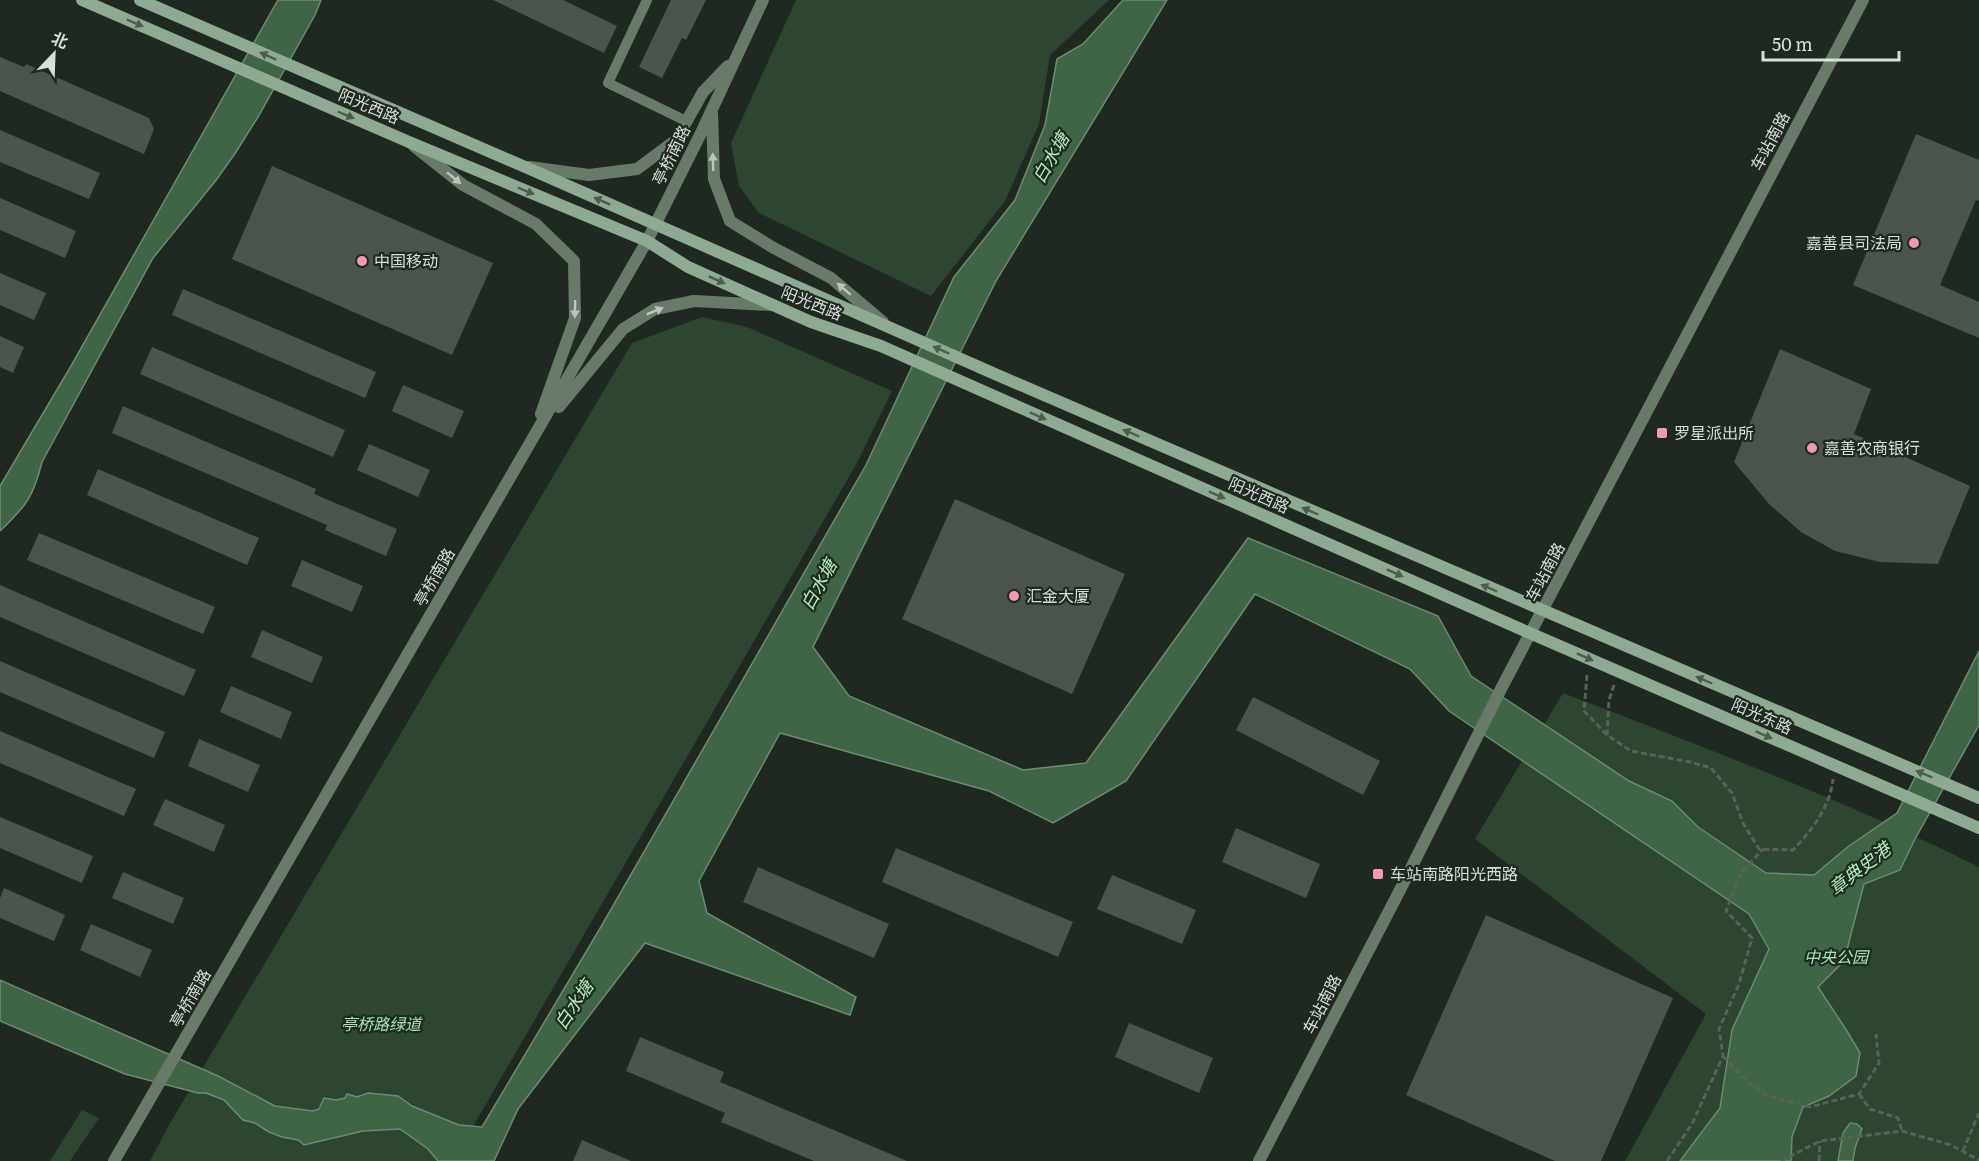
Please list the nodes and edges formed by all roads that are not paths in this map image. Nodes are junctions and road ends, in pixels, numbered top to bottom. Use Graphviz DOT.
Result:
graph roads {
  1 [pos="82,0"];
  2 [pos="140,0"];
  3 [pos="647,0"];
  4 [pos="763,0"];
  5 [pos="1863,0"];
  6 [pos="735,59"];
  7 [pos="712,109"];
  8 [pos="686,121"];
  9 [pos="409,142"];
  10 [pos="523,166"];
  11 [pos="656,224"];
  12 [pos="647,242"];
  13 [pos="773,305"];
  14 [pos="888,327"];
  15 [pos="530,443"];
  16 [pos="1543,611"];
  17 [pos="1532,634"];
  18 [pos="1977,797"];
  19 [pos="1979,828"];
  20 [pos="114,1161"];
  21 [pos="1259,1161"];
  1 -- 9 [label="main road, 阳光西路, one-way"];
  10 -- 2 [label="main road, 阳光西路, one-way"];
  3 -- 8 [label="lane"];
  4 -- 6 [label="street, 亭桥南路"];
  5 -- 16 [label="street, 车站南路"];
  6 -- 7 [label="street, 亭桥南路"];
  6 -- 8 [label="street"];
  7 -- 11 [label="street, 亭桥南路"];
  14 -- 7 [label="street, one-way"];
  8 -- 10 [label="street"];
  9 -- 12 [label="main road, 阳光西路, one-way"];
  9 -- 15 [label="street, one-way"];
  11 -- 10 [label="main road, 阳光西路, one-way"];
  11 -- 12 [label="street, 亭桥南路"];
  11 -- 14 [label="main road, 阳光西路"];
  12 -- 13 [label="main road, 阳光西路, one-way"];
  12 -- 15 [label="street, 亭桥南路"];
  15 -- 13 [label="street, one-way"];
  13 -- 17 [label="main road, 阳光西路, one-way"];
  16 -- 14 [label="main road, 阳光西路, one-way"];
  15 -- 20 [label="street, 亭桥南路"];
  16 -- 17 [label="street, 车站南路"];
  18 -- 16 [label="main road, 阳光东路, one-way"];
  17 -- 19 [label="main road, 阳光东路, one-way"];
  17 -- 21 [label="street, 车站南路"];
}
